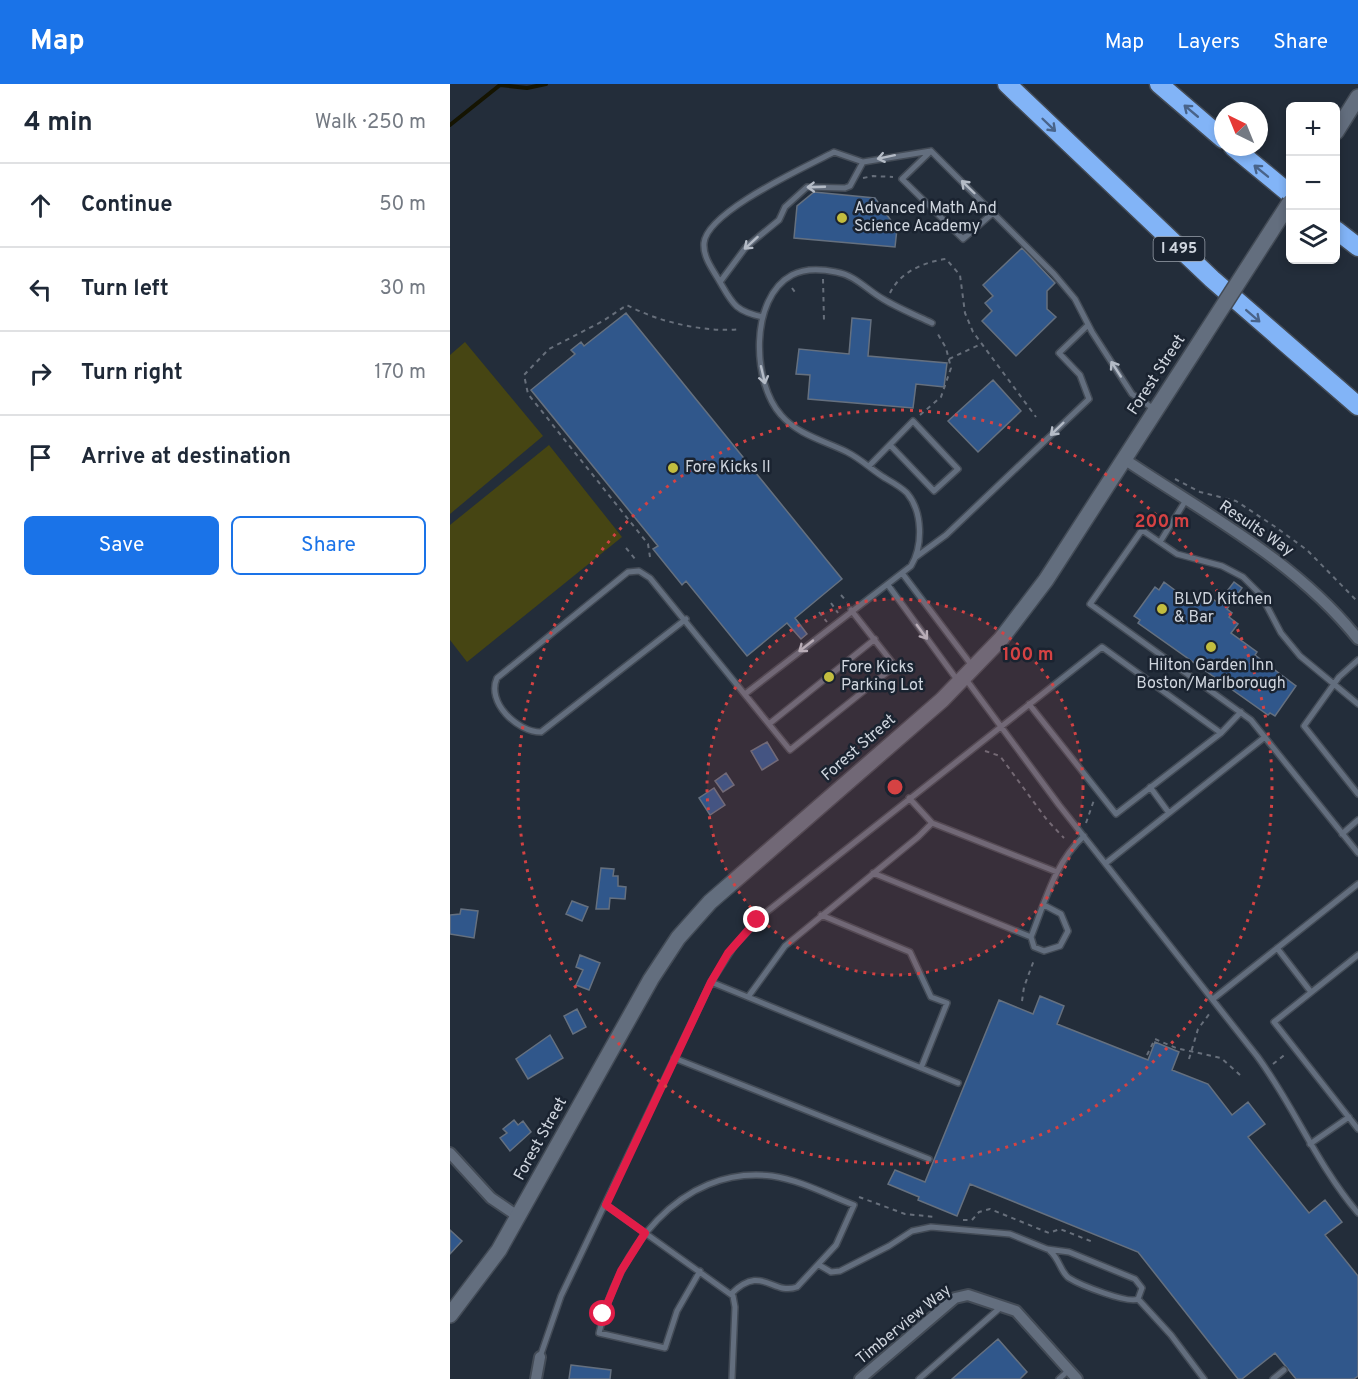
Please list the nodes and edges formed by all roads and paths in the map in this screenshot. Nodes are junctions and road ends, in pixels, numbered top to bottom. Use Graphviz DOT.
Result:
graph roads {
  1 [pos="1007,84"];
  2 [pos="1159,84"];
  3 [pos="1357,100"];
  4 [pos="1340,125"];
  5 [pos="1214,131"];
  6 [pos="931,151"];
  7 [pos="1244,156"];
  8 [pos="863,162"];
  9 [pos="902,179"];
  10 [pos="852,182"];
  11 [pos="1286,191"];
  12 [pos="1286,208"];
  13 [pos="994,212"];
  14 [pos="1340,234"];
  15 [pos="1358,247"];
  16 [pos="823,271"];
  17 [pos="720,282"];
  18 [pos="885,301"];
  19 [pos="763,317"];
  20 [pos="824,321"];
  21 [pos="932,323"];
  22 [pos="1088,325"];
  23 [pos="740,329"];
  24 [pos="981,344"];
  25 [pos="949,359"];
  26 [pos="1358,406"];
  27 [pos="1156,410"];
  28 [pos="1036,417"];
  29 [pos="913,421"];
  30 [pos="890,445"];
  31 [pos="1124,459"];
  32 [pos="869,466"];
  33 [pos="1174,480"];
  34 [pos="1186,501"];
  35 [pos="1160,542"];
  36 [pos="626,548"];
  37 [pos="650,557"];
  38 [pos="916,557"];
  39 [pos="635,559"];
  40 [pos="902,573"];
  41 [pos="888,585"];
  42 [pos="1358,602"];
  43 [pos="831,603"];
  44 [pos="851,610"];
  45 [pos="819,612"];
  46 [pos="842,617"];
  47 [pos="686,619"];
  48 [pos="831,627"];
  49 [pos="875,639"];
  50 [pos="1358,639"];
  51 [pos="1358,660"];
  52 [pos="966,676"];
  53 [pos="1334,683"];
  54 [pos="745,694"];
  55 [pos="1029,704"];
  56 [pos="1358,704"];
  57 [pos="1242,712"];
  58 [pos="769,724"];
  59 [pos="1001,726"];
  60 [pos="1221,733"];
  61 [pos="1265,737"];
  62 [pos="984,750"];
  63 [pos="1150,788"];
  64 [pos="1358,794"];
  65 [pos="1101,795"];
  66 [pos="909,798"];
  67 [pos="1169,813"];
  68 [pos="1358,820"];
  69 [pos="932,823"];
  70 [pos="1084,825"];
  71 [pos="1342,834"];
  72 [pos="1084,836"];
  73 [pos="1064,838"];
  74 [pos="1358,853"];
  75 [pos="1106,863"];
  76 [pos="1057,872"];
  77 [pos="873,873"];
  78 [pos="1358,884"];
  79 [pos="1044,905"];
  80 [pos="821,915"];
  81 [pos="1031,937"];
  82 [pos="1277,948"];
  83 [pos="1358,955"];
  84 [pos="1034,960"];
  85 [pos="711,982"];
  86 [pos="1311,992"];
  87 [pos="748,997"];
  88 [pos="1213,999"];
  89 [pos="1022,1001"];
  90 [pos="1212,1011"];
  91 [pos="1191,1050"];
  92 [pos="1287,1053"];
  93 [pos="1147,1055"];
  94 [pos="674,1058"];
  95 [pos="1189,1059"];
  96 [pos="1272,1064"];
  97 [pos="921,1068"];
  98 [pos="1240,1075"];
  99 [pos="958,1083"];
  100 [pos="1349,1117"];
  101 [pos="1358,1129"];
  102 [pos="1310,1144"];
  103 [pos="450,1153"];
  104 [pos="928,1160"];
  105 [pos="858,1197"];
  106 [pos="606,1205"];
  107 [pos="1358,1213"];
  108 [pos="519,1216"];
  109 [pos="941,1218"];
  110 [pos="962,1220"];
  111 [pos="645,1233"];
  112 [pos="1093,1242"];
  113 [pos="1047,1249"];
  114 [pos="819,1265"];
  115 [pos="700,1271"];
  116 [pos="731,1294"];
  117 [pos="1138,1299"];
  118 [pos="1002,1306"];
  119 [pos="450,1315"];
  120 [pos="540,1357"];
  121 [pos="1069,1370"];
  122 [pos="1284,1370"];
  123 [pos="732,1378"];
  124 [pos="536,1379"];
  125 [pos="860,1379"];
  126 [pos="919,1379"];
  127 [pos="1059,1379"];
  128 [pos="1077,1379"];
  129 [pos="1204,1379"];
  130 [pos="1273,1379"];
  1 -- 26 [label="highway, I 495, one-way"];
  5 -- 2 [label="highway, one-way"];
  3 -- 4 [label="main road"];
  6 -- 8 [label="lane, one-way"];
  6 -- 9 [label="lane"];
  13 -- 6 [label="lane, one-way"];
  11 -- 7 [label="highway, one-way"];
  8 -- 10 [label="lane"];
  8 -- 17 [label="lane"];
  9 -- 10 [label="path"];
  9 -- 13 [label="lane"];
  10 -- 17 [label="lane, one-way"];
  12 -- 27 [label="main road, Forest Street, bridge"];
  13 -- 22 [label="lane"];
  14 -- 15 [label="highway"];
  16 -- 18 [label="lane"];
  16 -- 19 [label="lane"];
  16 -- 20 [label="path"];
  17 -- 19 [label="lane"];
  18 -- 21 [label="lane"];
  18 -- 24 [label="path"];
  19 -- 32 [label="lane, one-way"];
  21 -- 25 [label="path"];
  27 -- 22 [label="lane, one-way"];
  22 -- 38 [label="lane, one-way"];
  23 -- 37 [label="path"];
  24 -- 25 [label="path"];
  24 -- 28 [label="path"];
  25 -- 29 [label="path"];
  27 -- 31 [label="main road, Forest Street"];
  29 -- 30 [label="lane"];
  29 -- 30 [label="lane"];
  30 -- 32 [label="lane"];
  31 -- 34 [label="street, Results Way"];
  31 -- 52 [label="main road, Forest Street"];
  32 -- 38 [label="lane"];
  33 -- 42 [label="path"];
  34 -- 35 [label="lane"];
  34 -- 50 [label="street, Results Way"];
  35 -- 53 [label="lane"];
  35 -- 57 [label="lane"];
  36 -- 39 [label="path"];
  38 -- 40 [label="lane"];
  40 -- 41 [label="lane"];
  40 -- 52 [label="lane"];
  41 -- 44 [label="lane"];
  41 -- 52 [label="lane, one-way"];
  43 -- 46 [label="path"];
  44 -- 46 [label="lane"];
  44 -- 49 [label="lane"];
  45 -- 48 [label="path"];
  46 -- 48 [label="lane"];
  47 -- 47 [label="lane"];
  47 -- 54 [label="lane"];
  48 -- 54 [label="lane, one-way"];
  49 -- 58 [label="lane"];
  49 -- 58 [label="lane"];
  51 -- 53 [label="lane"];
  52 -- 59 [label="lane"];
  52 -- 108 [label="main road, Forest Street"];
  53 -- 56 [label="lane"];
  53 -- 64 [label="lane"];
  54 -- 58 [label="lane"];
  55 -- 59 [label="lane"];
  55 -- 60 [label="lane"];
  55 -- 65 [label="lane"];
  57 -- 60 [label="lane"];
  57 -- 61 [label="lane"];
  59 -- 66 [label="lane"];
  59 -- 72 [label="lane"];
  60 -- 63 [label="lane"];
  61 -- 67 [label="lane"];
  61 -- 71 [label="lane"];
  62 -- 73 [label="path"];
  63 -- 65 [label="lane"];
  63 -- 67 [label="lane"];
  65 -- 70 [label="path"];
  66 -- 69 [label="lane"];
  66 -- 85 [label="lane"];
  67 -- 75 [label="lane"];
  68 -- 71 [label="lane"];
  69 -- 76 [label="lane"];
  69 -- 77 [label="lane"];
  71 -- 74 [label="lane"];
  72 -- 75 [label="lane"];
  72 -- 76 [label="lane"];
  75 -- 88 [label="lane"];
  76 -- 79 [label="lane"];
  77 -- 80 [label="lane"];
  77 -- 81 [label="lane"];
  78 -- 82 [label="lane"];
  79 -- 81 [label="lane"];
  79 -- 81 [label="lane"];
  80 -- 87 [label="lane"];
  80 -- 97 [label="lane"];
  82 -- 86 [label="lane"];
  82 -- 88 [label="lane"];
  83 -- 86 [label="lane"];
  84 -- 89 [label="path"];
  85 -- 87 [label="lane"];
  85 -- 94 [label="lane"];
  86 -- 100 [label="lane"];
  87 -- 97 [label="lane"];
  88 -- 102 [label="lane"];
  90 -- 91 [label="path"];
  91 -- 93 [label="path"];
  91 -- 95 [label="path"];
  91 -- 98 [label="path"];
  92 -- 96 [label="path"];
  94 -- 104 [label="lane"];
  94 -- 106 [label="lane"];
  97 -- 99 [label="lane"];
  100 -- 101 [label="lane"];
  100 -- 102 [label="lane"];
  102 -- 107 [label="lane"];
  103 -- 108 [label="street"];
  105 -- 109 [label="path"];
  106 -- 111 [label="lane"];
  106 -- 120 [label="lane"];
  108 -- 119 [label="main road, Forest Street"];
  110 -- 112 [label="path"];
  111 -- 114 [label="lane"];
  111 -- 115 [label="lane"];
  111 -- 115 [label="lane"];
  113 -- 114 [label="lane"];
  113 -- 117 [label="lane"];
  113 -- 117 [label="lane"];
  114 -- 116 [label="lane"];
  115 -- 116 [label="lane"];
  116 -- 123 [label="lane"];
  117 -- 129 [label="lane"];
  118 -- 121 [label="street, Timberview Way"];
  118 -- 125 [label="street, Timberview Way"];
  118 -- 126 [label="lane"];
  120 -- 124 [label="street"];
  121 -- 127 [label="lane"];
  121 -- 128 [label="street, Timberview Way"];
  122 -- 130 [label="lane"];
}
